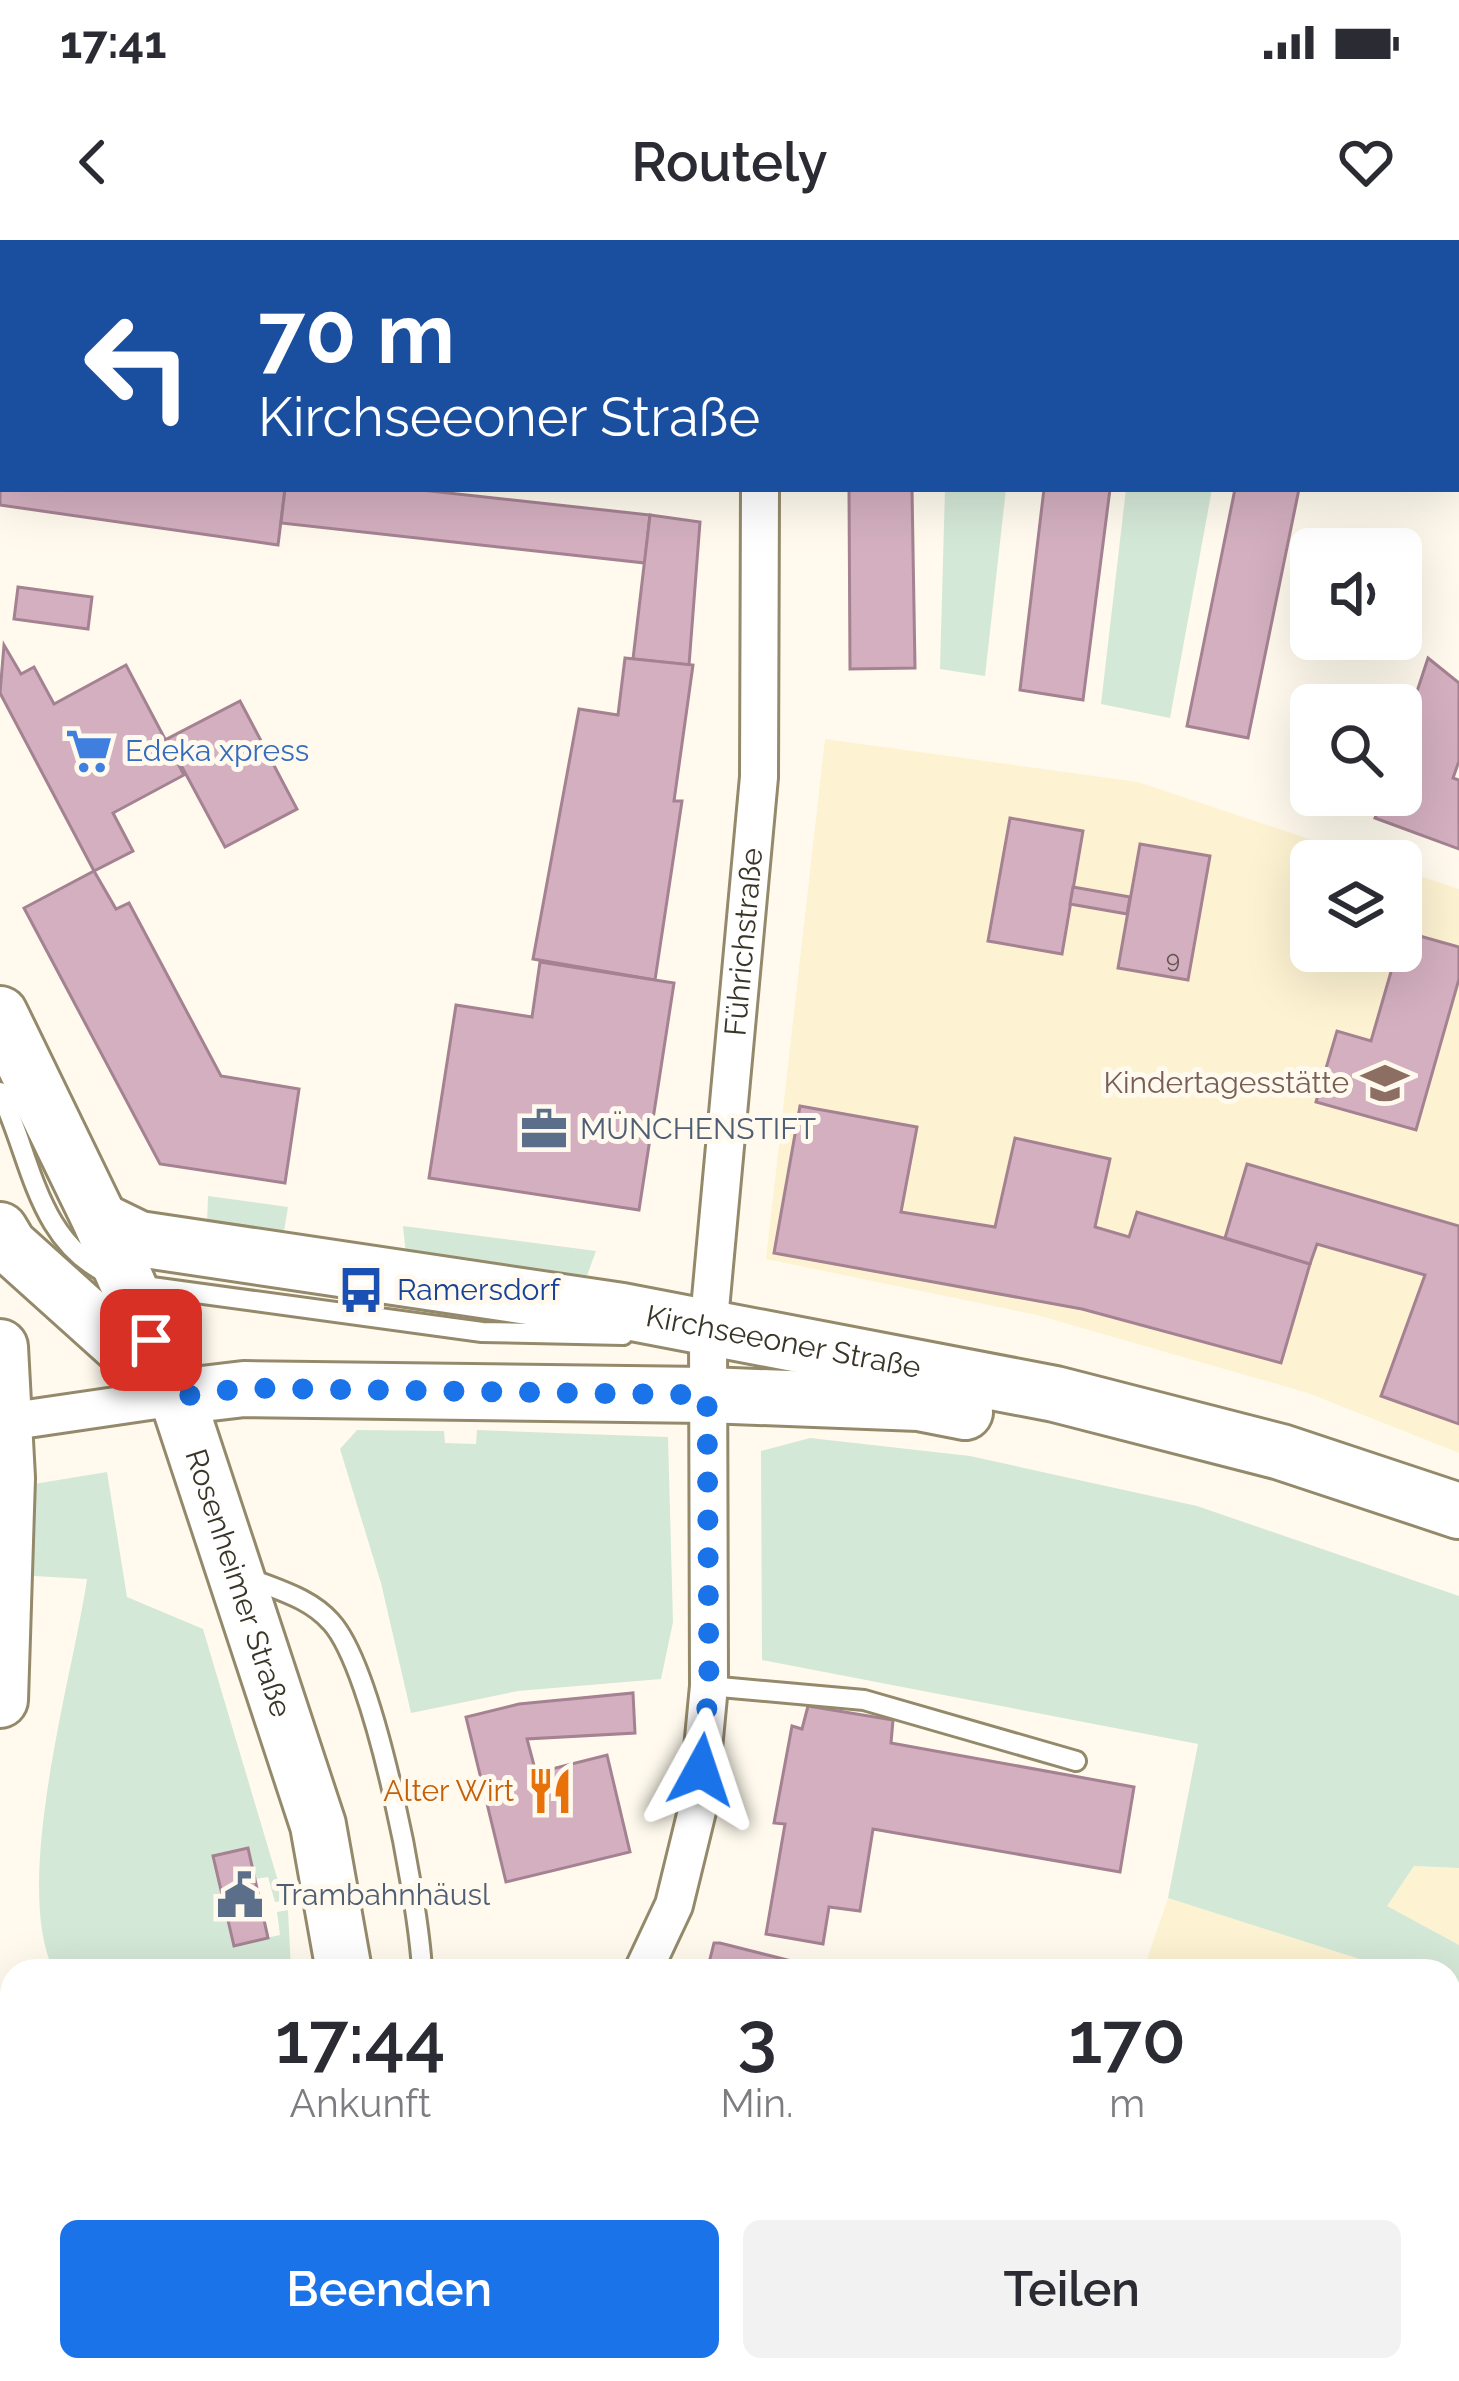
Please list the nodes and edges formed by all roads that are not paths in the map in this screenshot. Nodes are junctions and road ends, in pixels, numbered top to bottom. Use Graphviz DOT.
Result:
graph roads {
  1 [pos="760,492"];
  2 [pos="0,1014"];
  3 [pos="0,1092"];
  4 [pos="100,1220"];
  5 [pos="0,1230"];
  6 [pos="129,1284"];
  7 [pos="708,1331"];
  8 [pos="0,1347"];
  9 [pos="707,1395"];
  10 [pos="177,1397"];
  11 [pos="3,1423"];
  12 [pos="1459,1511"];
  13 [pos="1459,1547"];
  14 [pos="237,1574"];
  15 [pos="709,1686"];
  16 [pos="0,1700"];
  17 [pos="1076,1761"];
  18 [pos="342,1959"];
  19 [pos="421,1959"];
  20 [pos="649,1959"];
  1 -- 7 [label="street, Führichstraße"];
  2 -- 4 [label="street, Rosenheimer Straße"];
  3 -- 6 [label="lane"];
  4 -- 6 [label="street, Rosenheimer Straße"];
  4 -- 7 [label="street, Kirchseeoner Straße"];
  5 -- 10 [label="street"];
  6 -- 7 [label="lane"];
  6 -- 10 [label="street, Rosenheimer Straße"];
  7 -- 9 [label="street, Führichstraße"];
  7 -- 12 [label="street, Kirchseeoner Straße"];
  8 -- 11 [label="street"];
  9 -- 10 [label="street, Kirchseeoner Straße"];
  9 -- 13 [label="street, Kirchseeoner Straße"];
  9 -- 15 [label="street, Führichstraße"];
  10 -- 11 [label="street"];
  10 -- 14 [label="street, Rosenheimer Straße"];
  11 -- 16 [label="street"];
  14 -- 18 [label="street, Rosenheimer Straße"];
  14 -- 19 [label="lane"];
  15 -- 17 [label="lane"];
  15 -- 20 [label="street, Führichstraße"];
}
